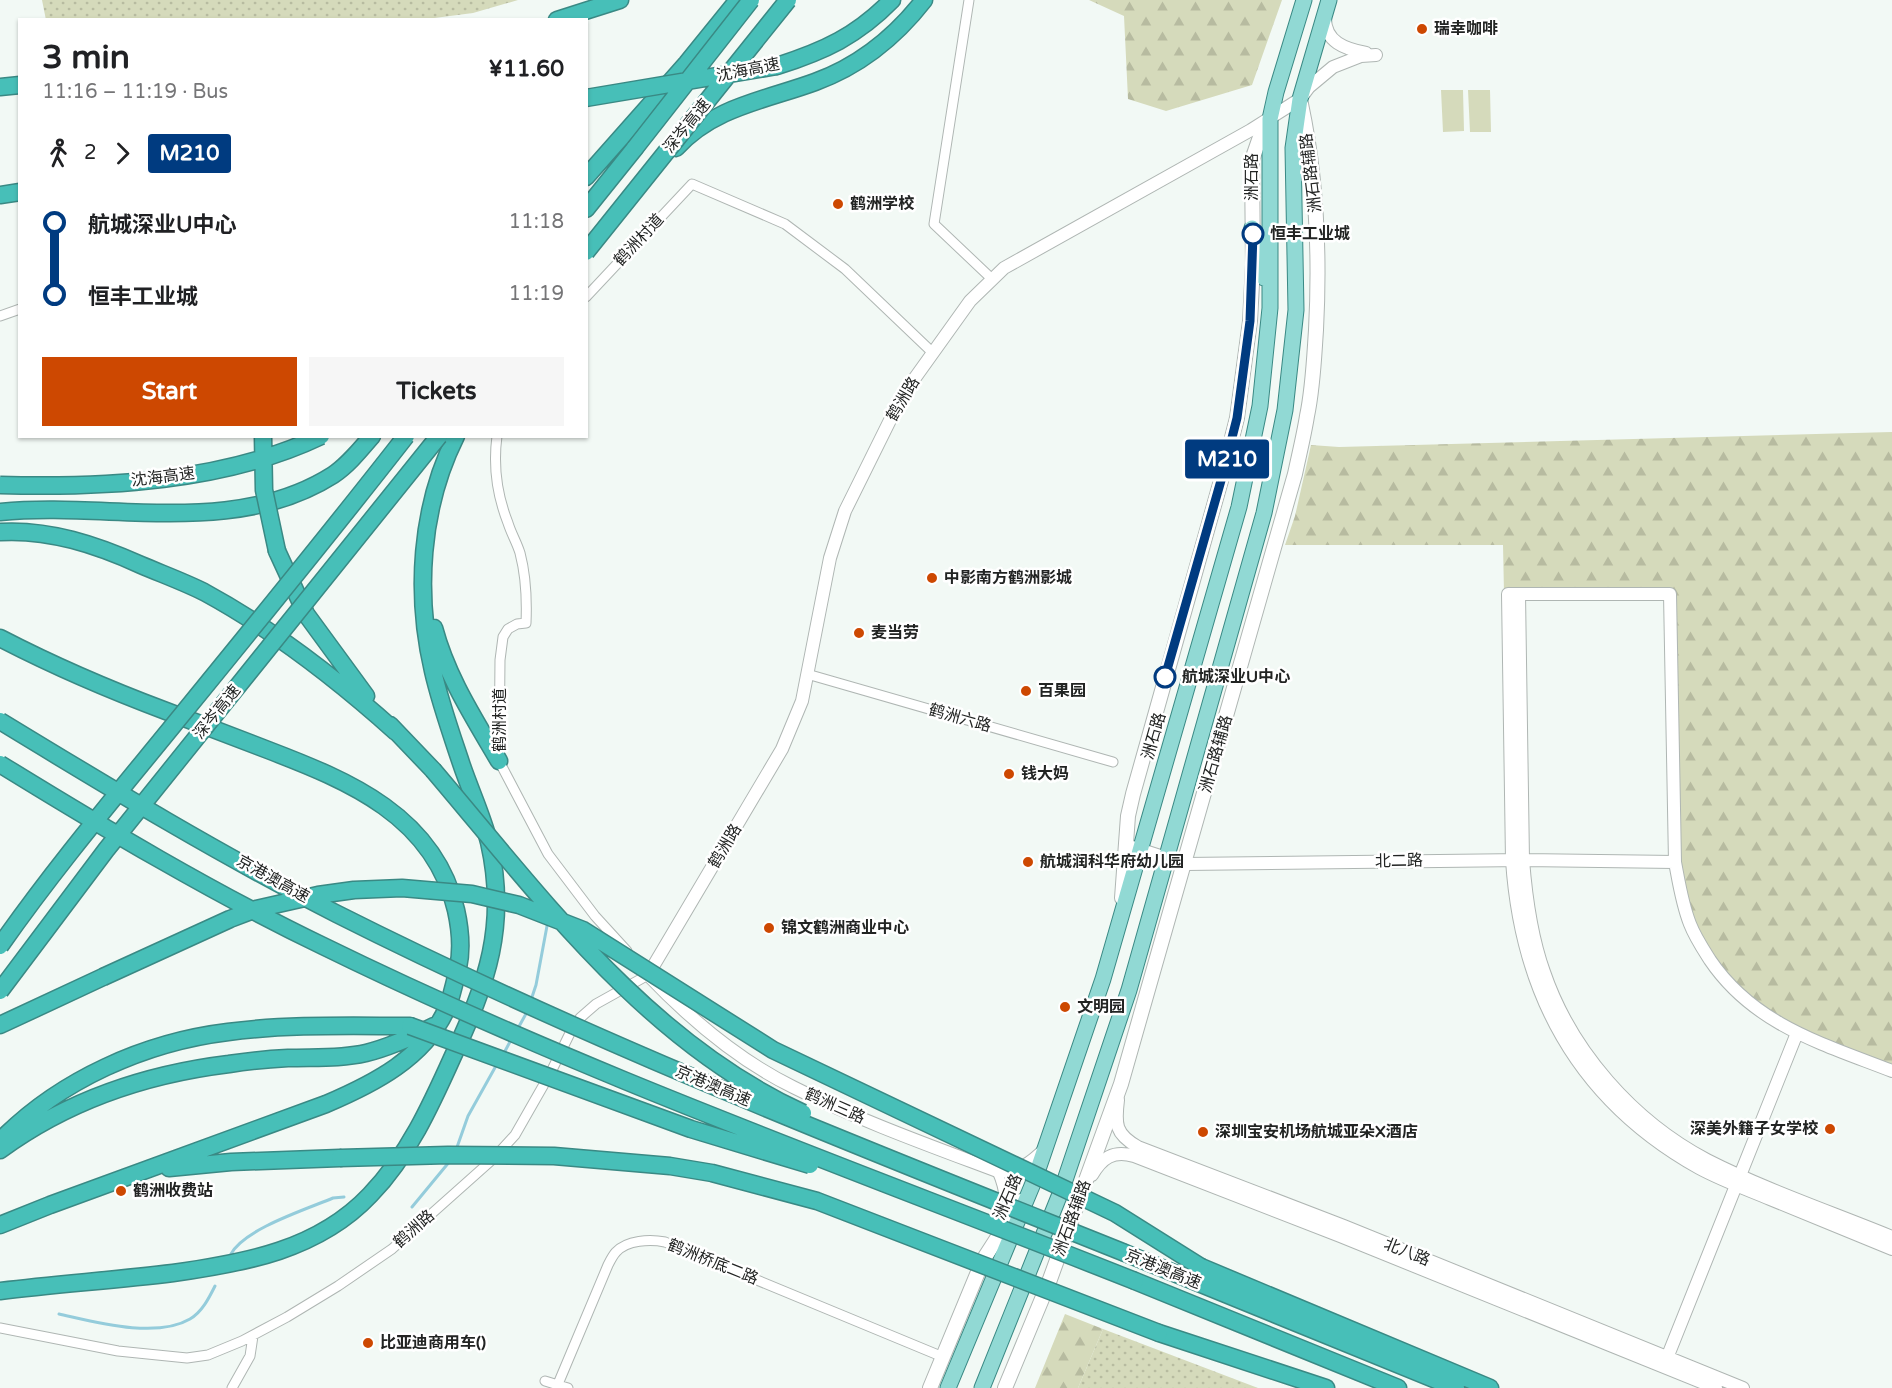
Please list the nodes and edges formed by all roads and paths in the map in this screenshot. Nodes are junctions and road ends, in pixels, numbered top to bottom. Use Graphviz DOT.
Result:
graph roads {
  1 [pos="620,0"];
  2 [pos="738,0"];
  3 [pos="751,0"];
  4 [pos="788,0"];
  5 [pos="892,0"];
  6 [pos="924,0"];
  7 [pos="969,0"];
  8 [pos="1304,0"];
  9 [pos="1327,6"];
  10 [pos="563,18"];
  11 [pos="18,85"];
  12 [pos="0,87"];
  13 [pos="588,98"];
  14 [pos="1300,99"];
  15 [pos="1270,119"];
  16 [pos="635,148"];
  17 [pos="588,175"];
  18 [pos="18,192"];
  19 [pos="588,194"];
  20 [pos="0,195"];
  21 [pos="588,207"];
  22 [pos="1252,228"];
  23 [pos="588,250"];
  24 [pos="588,256"];
  25 [pos="992,279"];
  26 [pos="588,295"];
  27 [pos="1270,308"];
  28 [pos="18,310"];
  29 [pos="0,316"];
  30 [pos="933,353"];
  31 [pos="263,438"];
  32 [pos="316,438"];
  33 [pos="370,438"];
  34 [pos="404,438"];
  35 [pos="437,438"];
  36 [pos="455,438"];
  37 [pos="496,438"];
  38 [pos="0,485"];
  39 [pos="0,512"];
  40 [pos="0,532"];
  41 [pos="423,561"];
  42 [pos="0,638"];
  43 [pos="807,674"];
  44 [pos="0,721"];
  45 [pos="396,732"];
  46 [pos="499,761"];
  47 [pos="1113,762"];
  48 [pos="0,764"];
  49 [pos="1133,847"];
  50 [pos="1166,858"];
  51 [pos="1518,860"];
  52 [pos="1675,862"];
  53 [pos="1185,864"];
  54 [pos="0,946"];
  55 [pos="648,975"];
  56 [pos="0,991"];
  57 [pos="437,1024"];
  58 [pos="0,1025"];
  59 [pos="1797,1033"];
  60 [pos="1892,1071"];
  61 [pos="1121,1084"];
  62 [pos="0,1140"];
  63 [pos="1045,1149"];
  64 [pos="0,1150"];
  65 [pos="997,1171"];
  66 [pos="136,1173"];
  67 [pos="1738,1180"];
  68 [pos="1034,1181"];
  69 [pos="1081,1195"];
  70 [pos="929,1200"];
  71 [pos="0,1225"];
  72 [pos="1892,1237"];
  73 [pos="1892,1249"];
  74 [pos="1125,1253"];
  75 [pos="983,1260"];
  76 [pos="0,1291"];
  77 [pos="0,1328"];
  78 [pos="253,1336"];
  79 [pos="943,1357"];
  80 [pos="1666,1362"];
  81 [pos="545,1381"];
  82 [pos="558,1384"];
  83 [pos="232,1388"];
  84 [pos="568,1388"];
  85 [pos="930,1388"];
  86 [pos="948,1388"];
  87 [pos="982,1388"];
  88 [pos="1005,1388"];
  89 [pos="1326,1388"];
  90 [pos="1398,1388"];
  91 [pos="1456,1388"];
  92 [pos="1490,1388"];
  93 [pos="1716,1388"];
  94 [pos="1743,1388"];
  1 -- 10 [label="highway"];
  2 -- 17 [label="highway"];
  3 -- 16 [label="highway, 深岑高速, bridge"];
  4 -- 23 [label="highway, 深岑高速, bridge"];
  5 -- 13 [label="highway, 沈海高速, bridge"];
  6 -- 24 [label="highway"];
  7 -- 25 [label="street"];
  8 -- 15 [label="main road, 洲石路"];
  9 -- 14 [label="main road"];
  9 -- 14 [label="street, 鹤洲路"];
  11 -- 12 [label="highway"];
  14 -- 15 [label="street, 鹤洲路"];
  14 -- 50 [label="main road"];
  14 -- 53 [label="main road, 洲石路辅路"];
  15 -- 22 [label="main road"];
  15 -- 25 [label="street, 鹤洲路"];
  15 -- 27 [label="main road, 洲石路"];
  16 -- 19 [label="highway"];
  16 -- 21 [label="highway, 深岑高速"];
  18 -- 20 [label="highway"];
  22 -- 27 [label="main road"];
  22 -- 49 [label="main road"];
  25 -- 30 [label="street, 鹤洲路"];
  26 -- 30 [label="street, 鹤洲村道"];
  27 -- 49 [label="main road, 洲石路"];
  28 -- 29 [label="street"];
  30 -- 43 [label="street, 鹤洲路"];
  31 -- 45 [label="highway, bridge"];
  32 -- 38 [label="highway, 沈海高速, bridge"];
  33 -- 39 [label="highway"];
  34 -- 54 [label="highway, 深岑高速, bridge"];
  35 -- 56 [label="highway, 深岑高速, bridge"];
  36 -- 41 [label="highway"];
  37 -- 46 [label="street, 鹤洲村道"];
  40 -- 45 [label="highway"];
  41 -- 46 [label="highway"];
  41 -- 76 [label="highway"];
  42 -- 57 [label="highway"];
  43 -- 47 [label="street, 鹤洲六路"];
  43 -- 55 [label="street, 鹤洲路"];
  44 -- 74 [label="highway, 京港澳高速, bridge"];
  45 -- 74 [label="highway, bridge"];
  46 -- 55 [label="street, 鹤洲村道"];
  48 -- 70 [label="highway, 京港澳高速, bridge"];
  49 -- 50 [label="street, 北二路"];
  49 -- 63 [label="main road, 洲石路"];
  50 -- 53 [label="street, 北二路"];
  50 -- 87 [label="main road"];
  51 -- 52 [label="street, 北二路"];
  51 -- 52 [label="street"];
  51 -- 53 [label="street, 北二路"];
  51 -- 67 [label="street"];
  52 -- 59 [label="street"];
  53 -- 61 [label="main road, 洲石路辅路"];
  55 -- 65 [label="street, 鹤洲三路"];
  55 -- 78 [label="street, 鹤洲路"];
  57 -- 64 [label="highway"];
  57 -- 66 [label="highway"];
  58 -- 92 [label="highway, bridge"];
  59 -- 60 [label="street"];
  59 -- 67 [label="street"];
  61 -- 69 [label="main road, 洲石路辅路"];
  61 -- 80 [label="street, 北八路"];
  62 -- 70 [label="highway, bridge"];
  63 -- 65 [label="street"];
  63 -- 68 [label="main road, 洲石路"];
  65 -- 75 [label="street"];
  66 -- 71 [label="highway"];
  66 -- 89 [label="highway, bridge"];
  67 -- 72 [label="street"];
  67 -- 73 [label="street"];
  67 -- 80 [label="street"];
  68 -- 75 [label="main road"];
  68 -- 86 [label="main road, 洲石路"];
  69 -- 80 [label="street, 北八路"];
  69 -- 88 [label="main road, 洲石路辅路"];
  70 -- 90 [label="highway, 京港澳高速, bridge"];
  74 -- 91 [label="highway, 京港澳高速"];
  75 -- 79 [label="main road"];
  77 -- 78 [label="street, 鹤洲路"];
  78 -- 83 [label="street"];
  79 -- 82 [label="street, 鹤洲桥底二路"];
  79 -- 85 [label="main road"];
  80 -- 93 [label="street, 北八路"];
  80 -- 94 [label="street, 北八路"];
  81 -- 82 [label="street"];
  82 -- 84 [label="street"];
}
